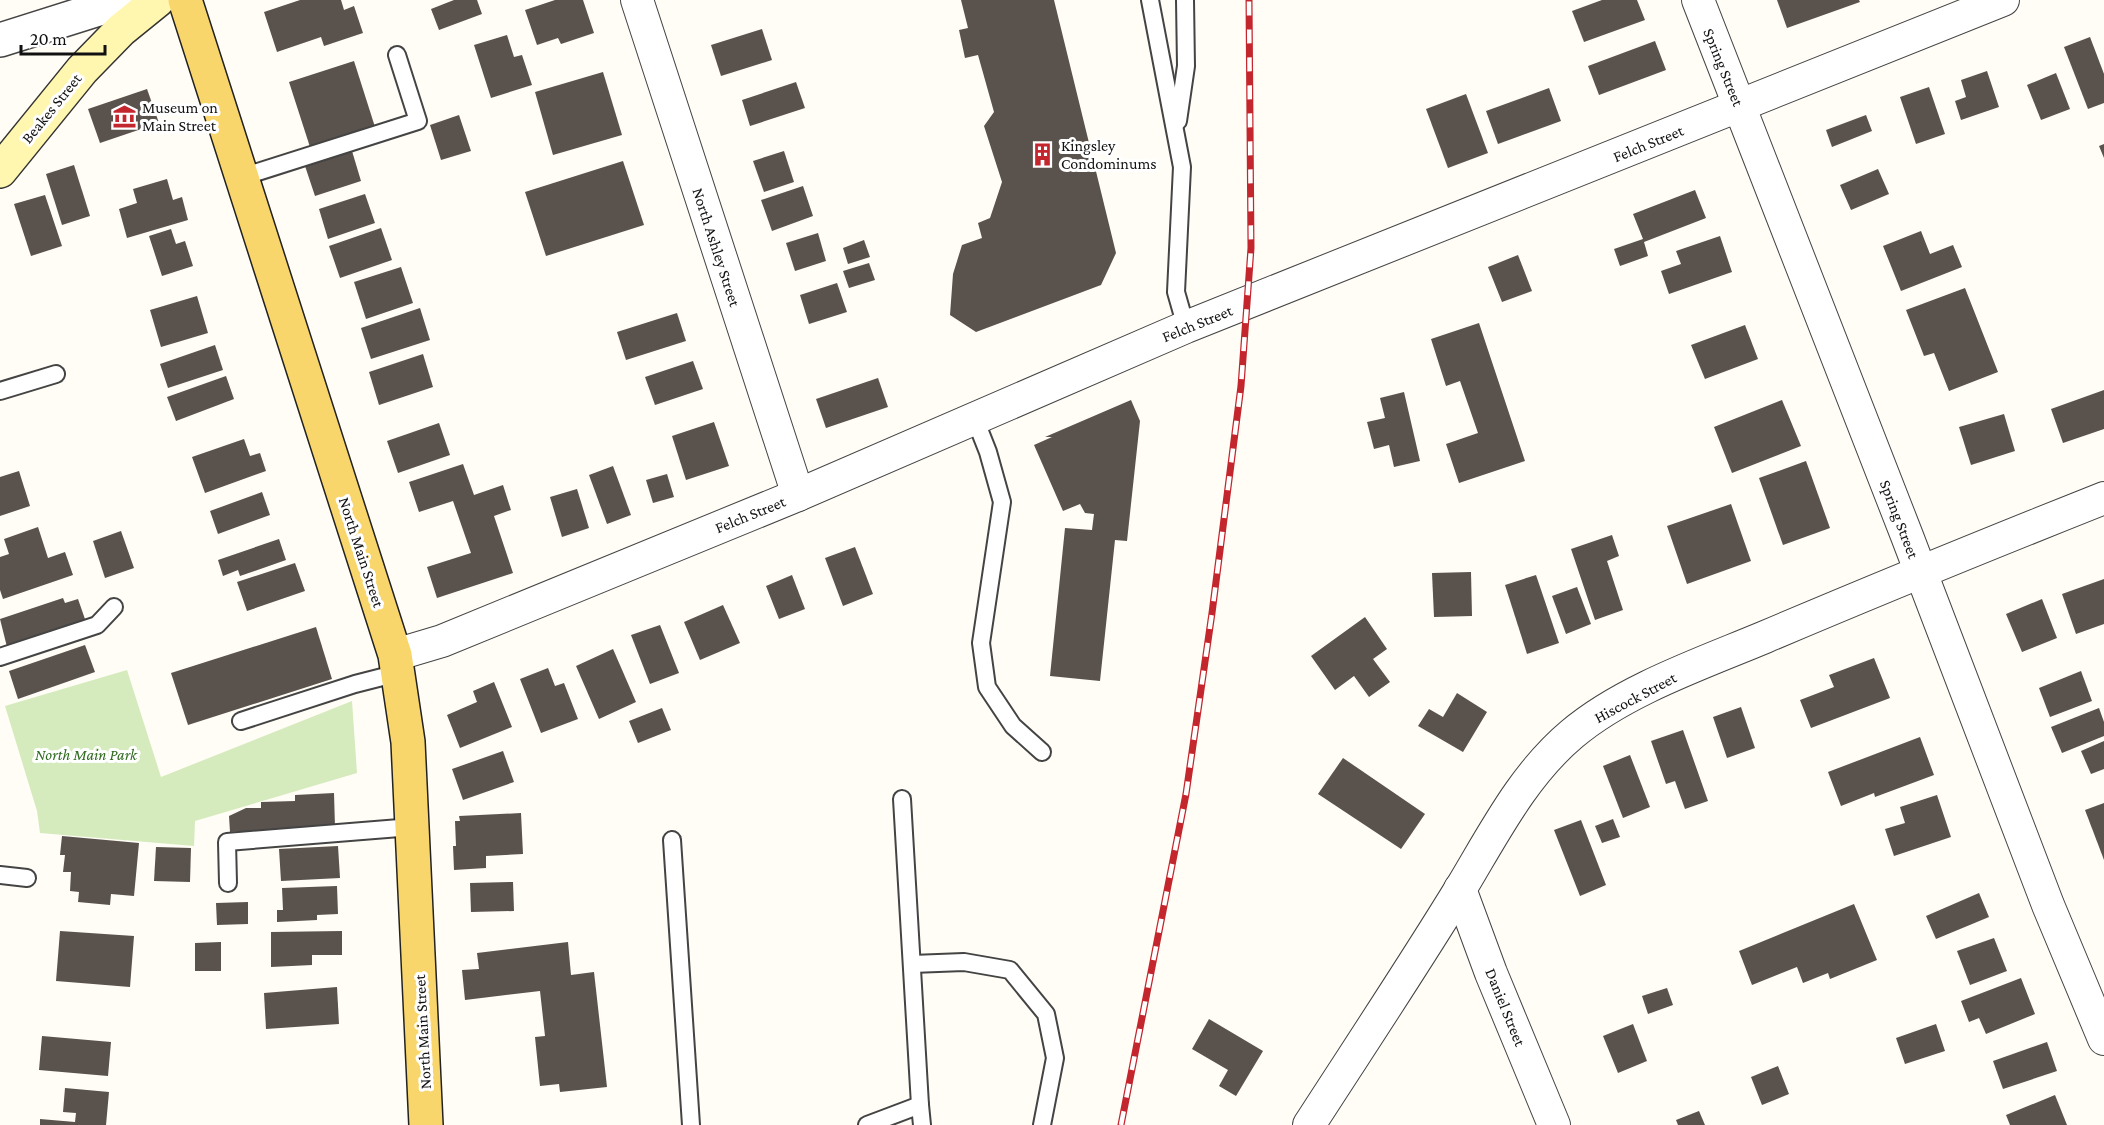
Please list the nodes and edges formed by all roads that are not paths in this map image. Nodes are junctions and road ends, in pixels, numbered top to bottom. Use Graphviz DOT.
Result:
graph roads {
  1 [pos="127,0"];
  2 [pos="158,0"];
  3 [pos="185,0"];
  4 [pos="636,0"];
  5 [pos="1150,0"];
  6 [pos="1185,0"];
  7 [pos="1698,0"];
  8 [pos="1998,1"];
  9 [pos="0,40"];
  10 [pos="397,55"];
  11 [pos="1740,107"];
  12 [pos="1176,134"];
  13 [pos="0,171"];
  14 [pos="242,177"];
  15 [pos="1186,327"];
  16 [pos="56,374"];
  17 [pos="0,391"];
  18 [pos="975,419"];
  19 [pos="798,495"];
  20 [pos="2104,498"];
  21 [pos="1920,571"];
  22 [pos="114,607"];
  23 [pos="0,657"];
  24 [pos="396,664"];
  25 [pos="241,721"];
  26 [pos="1042,752"];
  27 [pos="902,799"];
  28 [pos="412,827"];
  29 [pos="672,840"];
  30 [pos="0,875"];
  31 [pos="27,878"];
  32 [pos="228,883"];
  33 [pos="1460,889"];
  34 [pos="912,964"];
  35 [pos="2104,1039"];
  36 [pos="920,1105"];
  37 [pos="426,1125"];
  38 [pos="691,1125"];
  39 [pos="867,1125"];
  40 [pos="922,1125"];
  41 [pos="1042,1125"];
  42 [pos="1309,1125"];
  43 [pos="1554,1125"];
  1 -- 9 [label="street"];
  2 -- 13 [label="main road, Beakes Street"];
  3 -- 14 [label="main road, North Main Street"];
  4 -- 19 [label="street, North Ashley Street"];
  5 -- 12 [label="lane"];
  6 -- 12 [label="lane"];
  7 -- 11 [label="street, Spring Street"];
  8 -- 11 [label="street, Felch Street"];
  10 -- 14 [label="lane"];
  11 -- 15 [label="street, Felch Street"];
  11 -- 21 [label="street, Spring Street"];
  12 -- 15 [label="lane"];
  14 -- 24 [label="main road, North Main Street"];
  15 -- 18 [label="street, Felch Street"];
  16 -- 17 [label="lane"];
  18 -- 19 [label="street, Felch Street"];
  18 -- 26 [label="lane"];
  19 -- 24 [label="street, Felch Street"];
  20 -- 21 [label="street, Hiscock Street"];
  21 -- 33 [label="street, Hiscock Street"];
  21 -- 35 [label="street, Spring Street"];
  22 -- 23 [label="lane"];
  24 -- 25 [label="lane"];
  24 -- 28 [label="main road, North Main Street"];
  27 -- 34 [label="lane"];
  28 -- 32 [label="lane"];
  28 -- 37 [label="main road, North Main Street"];
  29 -- 38 [label="lane"];
  30 -- 31 [label="lane"];
  33 -- 42 [label="street, Hiscock Street"];
  33 -- 43 [label="street, Daniel Street"];
  34 -- 36 [label="lane"];
  34 -- 41 [label="lane"];
  36 -- 39 [label="lane"];
  36 -- 40 [label="lane"];
}
